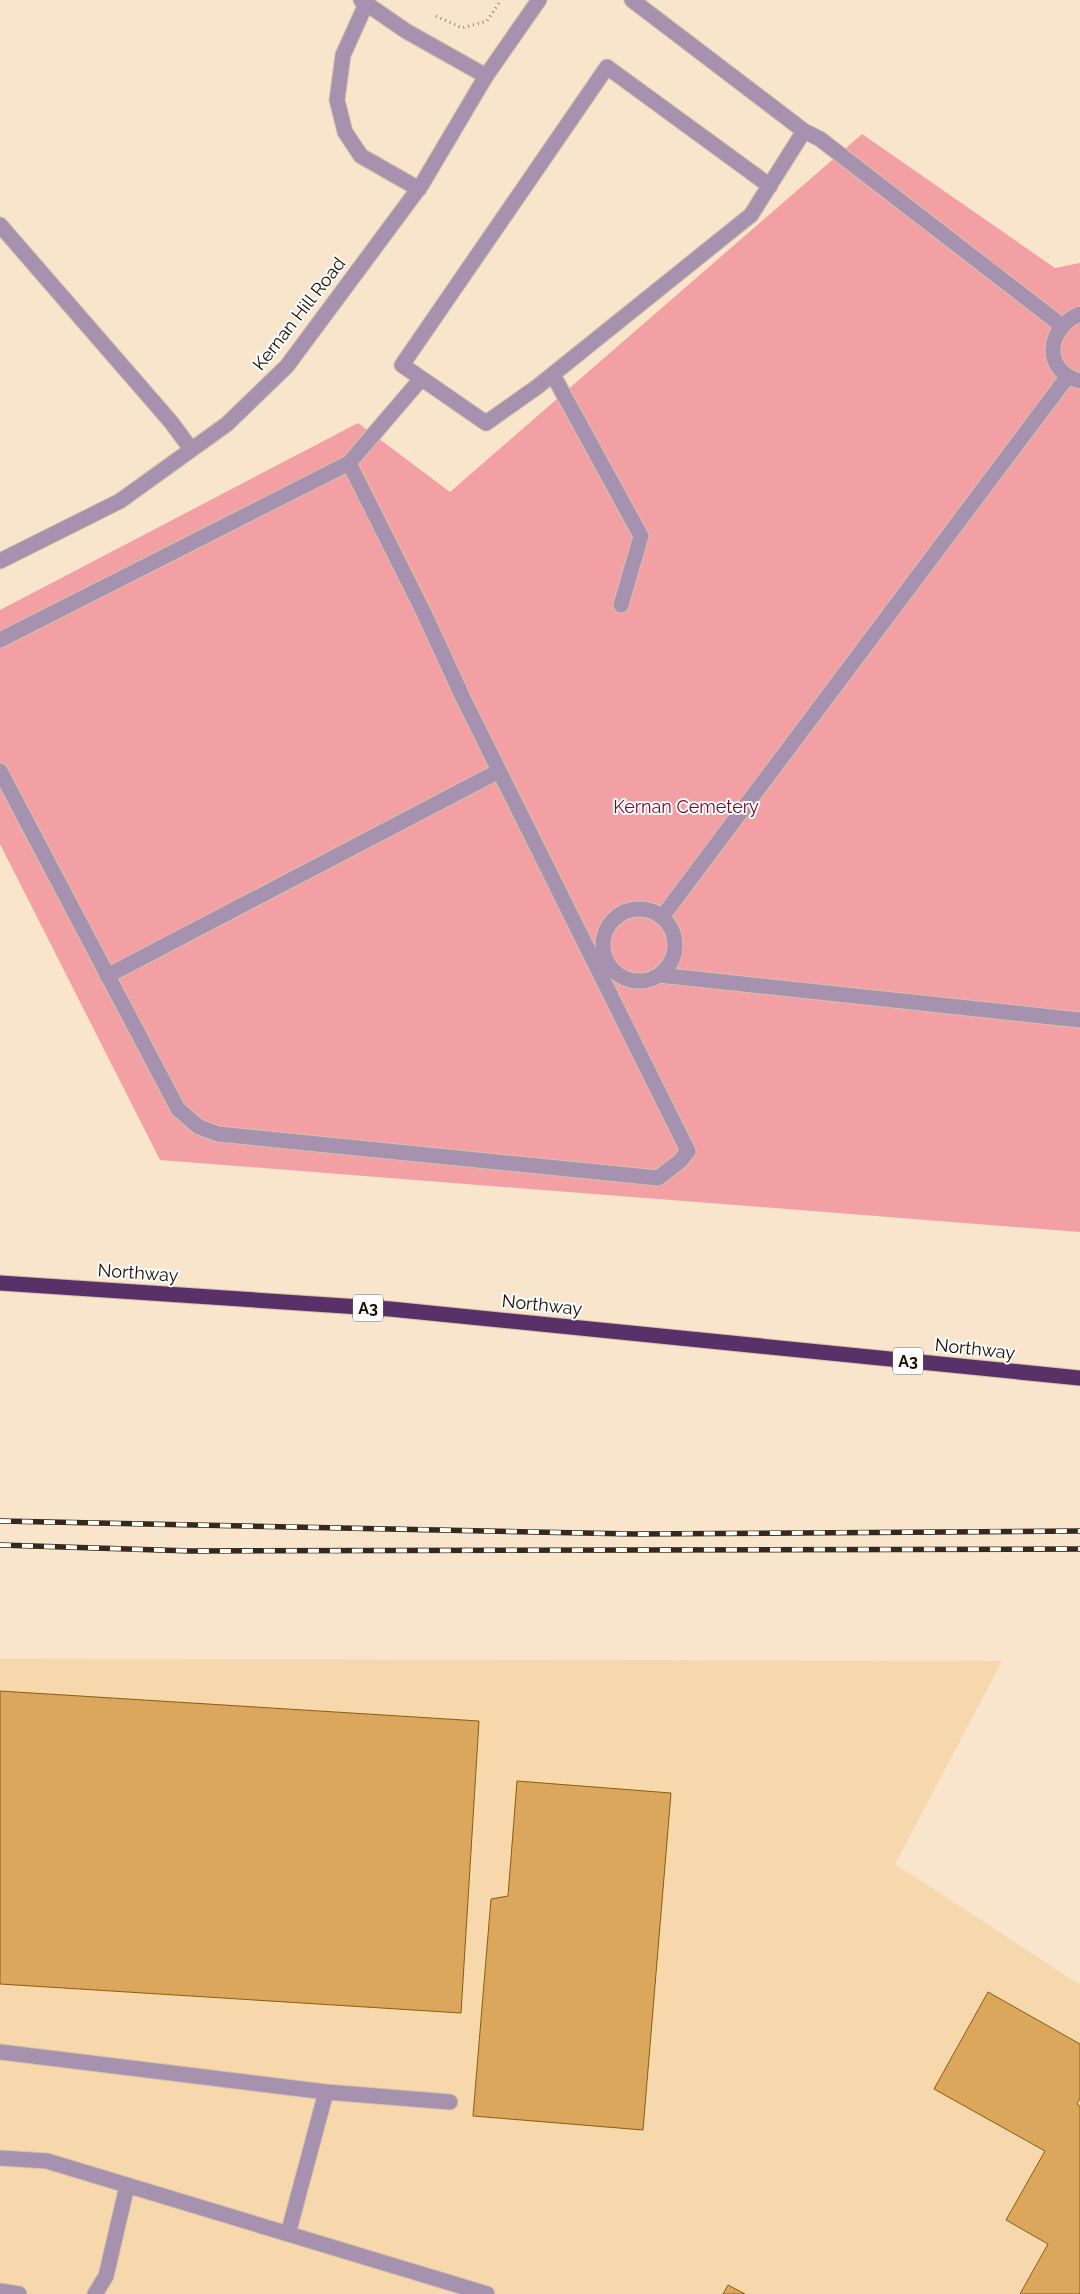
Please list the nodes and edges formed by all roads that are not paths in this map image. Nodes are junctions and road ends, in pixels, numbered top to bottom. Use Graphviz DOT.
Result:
graph roads {
  1 [pos="538,0"];
  2 [pos="632,0"];
  3 [pos="363,2"];
  4 [pos="486,76"];
  5 [pos="804,131"];
  6 [pos="770,186"];
  7 [pos="419,189"];
  8 [pos="0,225"];
  9 [pos="1080,314"];
  10 [pos="1061,325"];
  11 [pos="553,375"];
  12 [pos="421,379"];
  13 [pos="1074,379"];
  14 [pos="191,449"];
  15 [pos="349,463"];
  16 [pos="0,561"];
  17 [pos="621,604"];
  18 [pos="0,640"];
  19 [pos="0,771"];
  20 [pos="499,772"];
  21 [pos="662,917"];
  22 [pos="604,968"];
  23 [pos="659,975"];
  24 [pos="107,976"];
  25 [pos="1080,1020"];
  26 [pos="0,1283"];
  27 [pos="1080,1378"];
  28 [pos="0,2052"];
  29 [pos="326,2092"];
  30 [pos="450,2102"];
  31 [pos="0,2158"];
  32 [pos="127,2186"];
  33 [pos="288,2234"];
  34 [pos="0,2291"];
  35 [pos="19,2294"];
  36 [pos="95,2294"];
  37 [pos="487,2294"];
  1 -- 4 [label="street, Kernan Hill Road"];
  2 -- 5 [label="street"];
  3 -- 4 [label="street"];
  3 -- 7 [label="street"];
  4 -- 7 [label="street, Kernan Hill Road"];
  5 -- 6 [label="street"];
  5 -- 10 [label="street"];
  6 -- 11 [label="street"];
  6 -- 12 [label="street"];
  7 -- 14 [label="street, Kernan Hill Road"];
  8 -- 14 [label="street"];
  9 -- 10 [label="street"];
  10 -- 13 [label="street"];
  11 -- 12 [label="street"];
  11 -- 17 [label="street"];
  12 -- 15 [label="street"];
  13 -- 21 [label="street"];
  14 -- 16 [label="street, Kernan Hill Road"];
  15 -- 18 [label="street"];
  15 -- 20 [label="street"];
  19 -- 24 [label="street"];
  20 -- 22 [label="street"];
  20 -- 24 [label="street"];
  21 -- 22 [label="street"];
  21 -- 23 [label="street"];
  22 -- 23 [label="street"];
  22 -- 24 [label="street"];
  23 -- 25 [label="street"];
  26 -- 27 [label="highway, Northway / A3"];
  28 -- 29 [label="street"];
  29 -- 30 [label="street"];
  29 -- 33 [label="street"];
  31 -- 32 [label="street"];
  32 -- 33 [label="street"];
  32 -- 36 [label="street"];
  33 -- 37 [label="street"];
  34 -- 35 [label="street"];
}
